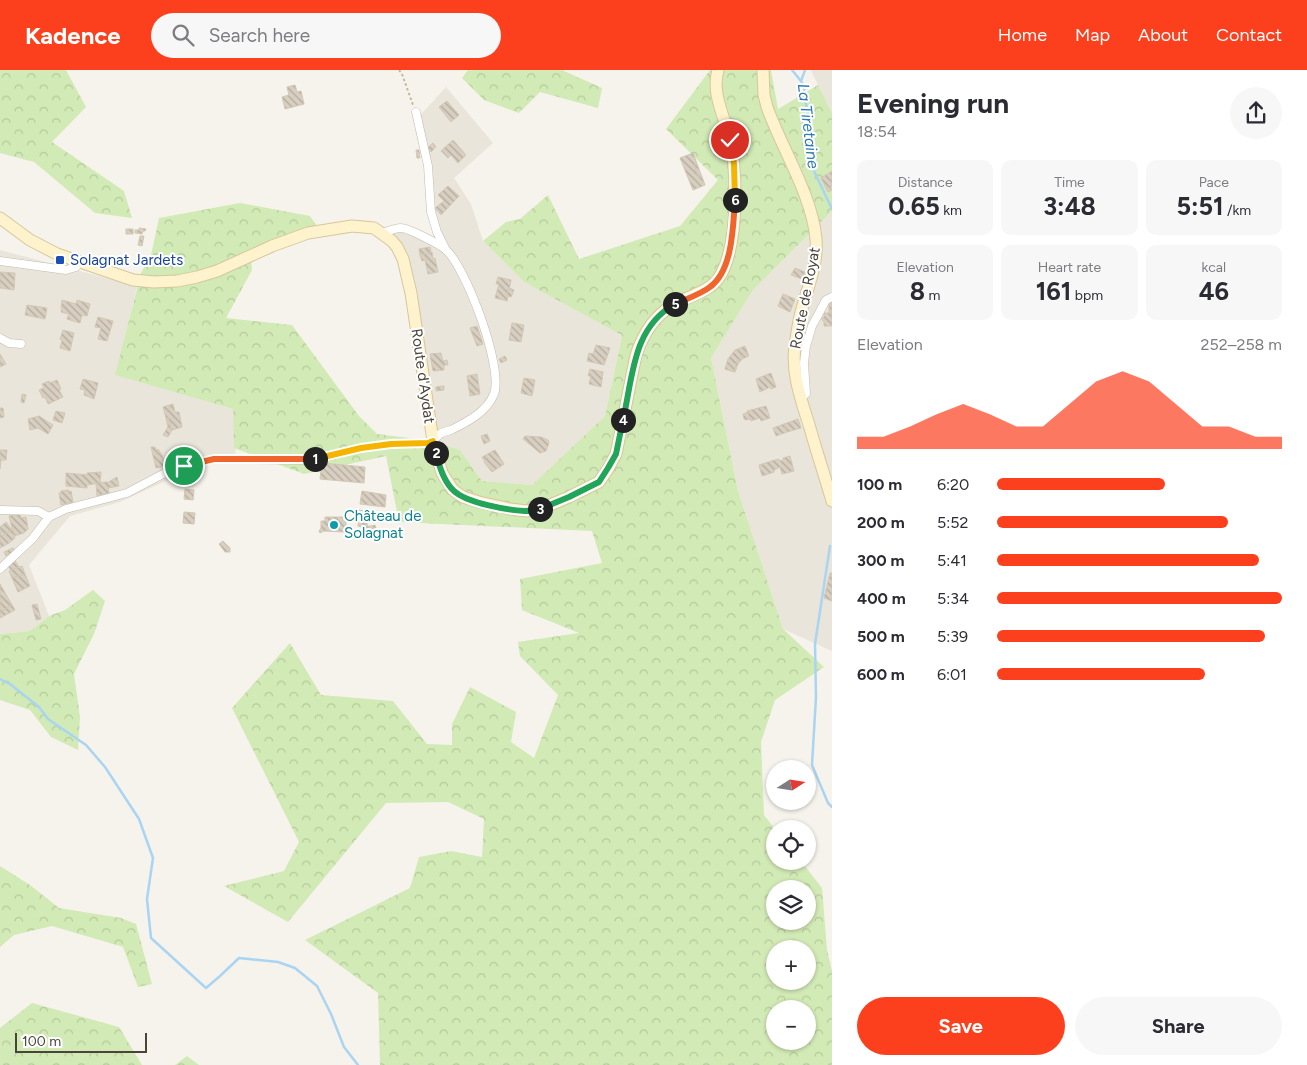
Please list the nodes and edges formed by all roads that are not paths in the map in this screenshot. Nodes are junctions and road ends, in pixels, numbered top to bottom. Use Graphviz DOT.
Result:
graph roads {
  1 [pos="718,70"];
  2 [pos="763,70"];
  3 [pos="416,112"];
  4 [pos="0,218"];
  5 [pos="383,233"];
  6 [pos="446,250"];
  7 [pos="0,261"];
  8 [pos="80,262"];
  9 [pos="832,297"];
  10 [pos="0,338"];
  11 [pos="21,344"];
  12 [pos="800,397"];
  13 [pos="433,441"];
  14 [pos="832,501"];
  15 [pos="0,510"];
  16 [pos="49,517"];
  17 [pos="0,568"];
  1 -- 13 [label="main road, Route d'Aydat"];
  2 -- 12 [label="main road, Route de Royat"];
  3 -- 6 [label="street"];
  4 -- 8 [label="main road"];
  5 -- 6 [label="street"];
  5 -- 8 [label="main road"];
  5 -- 13 [label="main road, Route d'Aydat"];
  6 -- 13 [label="street"];
  7 -- 8 [label="street"];
  9 -- 12 [label="street"];
  10 -- 11 [label="street"];
  12 -- 14 [label="main road, Route de Royat"];
  13 -- 16 [label="street"];
  15 -- 16 [label="street"];
  16 -- 17 [label="street"];
}
